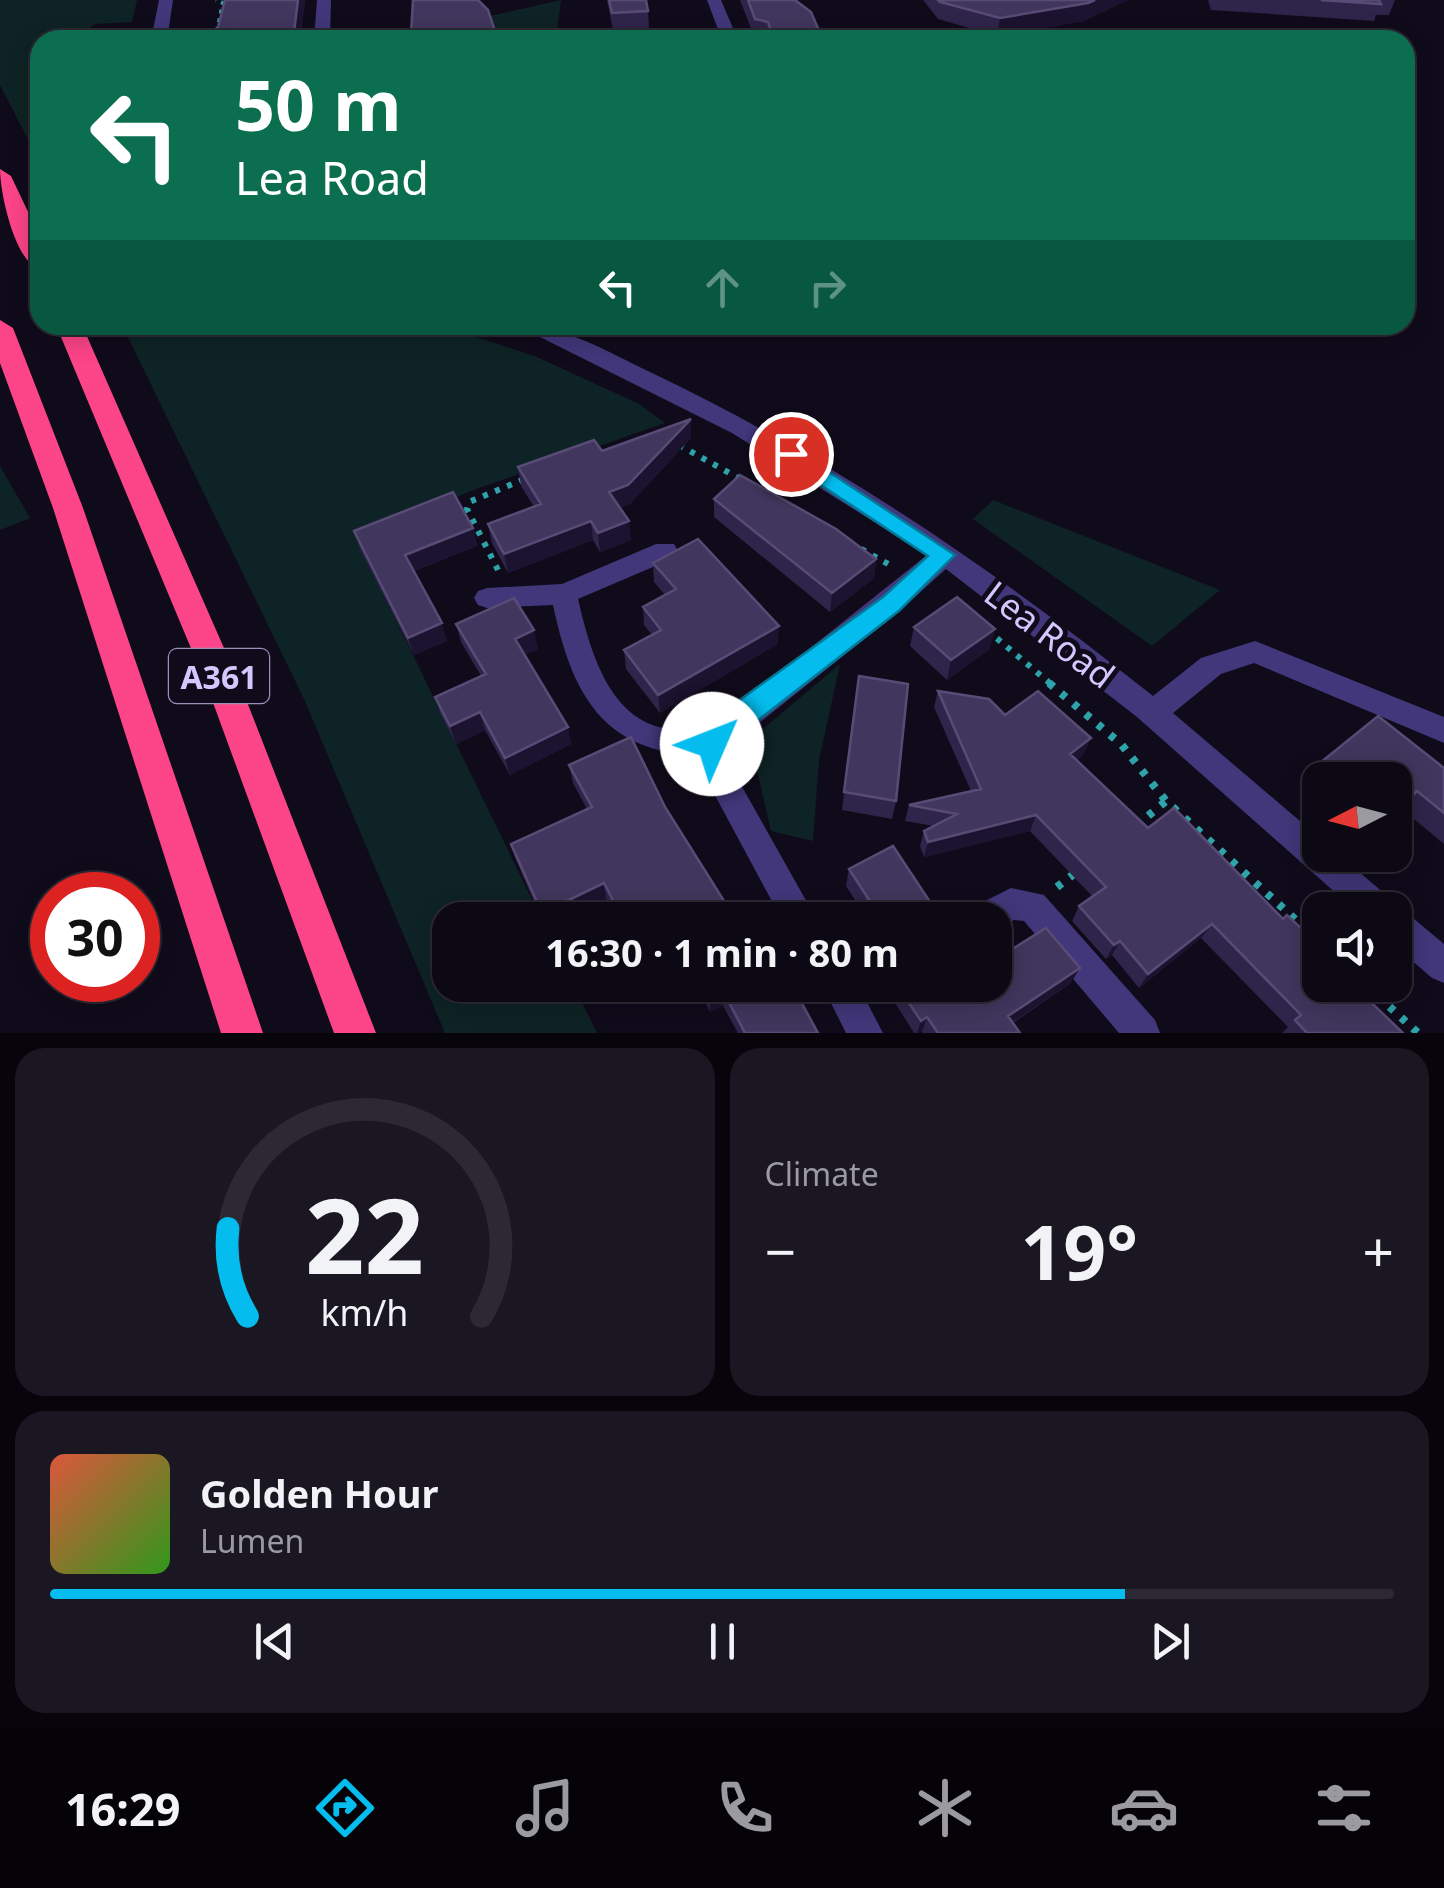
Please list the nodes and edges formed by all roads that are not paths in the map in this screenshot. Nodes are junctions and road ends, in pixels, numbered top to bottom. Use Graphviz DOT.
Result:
graph roads {
  1 [pos="166,0"];
  2 [pos="324,0"];
  3 [pos="714,0"];
  4 [pos="161,30"];
  5 [pos="322,30"];
  6 [pos="726,30"];
  7 [pos="0,176"];
  8 [pos="30,240"];
  9 [pos="0,328"];
  10 [pos="73,335"];
  11 [pos="550,335"];
  12 [pos="665,551"];
  13 [pos="944,555"];
  14 [pos="564,594"];
  15 [pos="495,596"];
  16 [pos="1151,714"];
  17 [pos="1444,730"];
  18 [pos="712,744"];
  19 [pos="1358,892"];
  20 [pos="790,902"];
  21 [pos="1012,904"];
  22 [pos="1412,939"];
  23 [pos="1444,966"];
  24 [pos="853,1002"];
  25 [pos="242,1033"];
  26 [pos="355,1033"];
  27 [pos="865,1033"];
  28 [pos="1142,1033"];
  1 -- 4 [label="street"];
  2 -- 5 [label="street"];
  3 -- 6 [label="street"];
  7 -- 8 [label="highway"];
  9 -- 25 [label="highway, A361"];
  10 -- 26 [label="highway, A361"];
  11 -- 13 [label="street, Lea Road"];
  12 -- 14 [label="street"];
  13 -- 16 [label="street, Lea Road"];
  13 -- 18 [label="street"];
  14 -- 15 [label="street"];
  14 -- 18 [label="street"];
  16 -- 17 [label="street"];
  16 -- 19 [label="street, Lea Road"];
  18 -- 20 [label="street"];
  21 -- 28 [label="street"];
  22 -- 23 [label="street"];
  24 -- 27 [label="street"];
}
